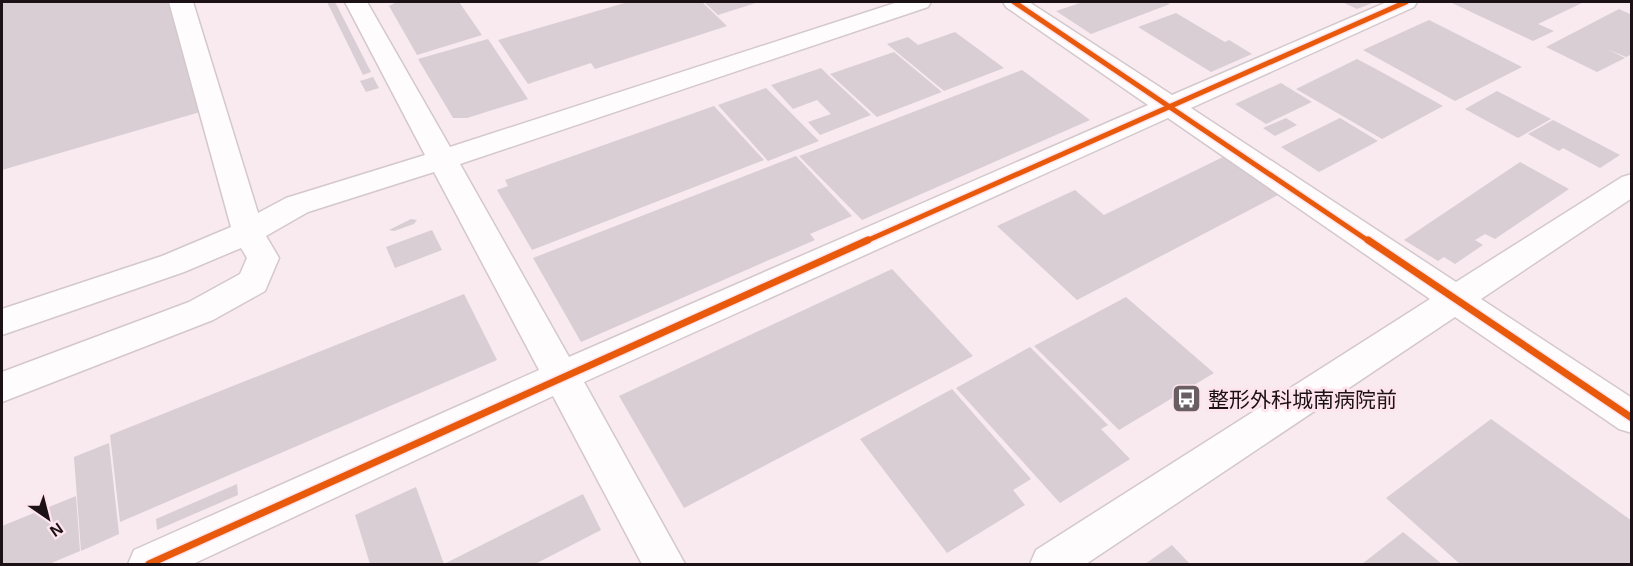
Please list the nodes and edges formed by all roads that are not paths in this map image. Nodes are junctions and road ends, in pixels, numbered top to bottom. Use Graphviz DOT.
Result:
graph roads {
  1 [pos="181,2"];
  2 [pos="360,2"];
  3 [pos="920,2"];
  4 [pos="1014,2"];
  5 [pos="1406,2"];
  6 [pos="1172,107"];
  7 [pos="442,160"];
  8 [pos="1632,184"];
  9 [pos="248,232"];
  10 [pos="1456,300"];
  11 [pos="2,322"];
  12 [pos="562,376"];
  13 [pos="2,387"];
  14 [pos="1632,418"];
  15 [pos="149,564"];
  16 [pos="664,564"];
  17 [pos="1051,564"];
  1 -- 9 [label="street"];
  2 -- 7 [label="street"];
  3 -- 7 [label="street"];
  4 -- 6 [label="street"];
  5 -- 6 [label="street"];
  6 -- 10 [label="street"];
  6 -- 12 [label="street"];
  7 -- 9 [label="street"];
  7 -- 12 [label="street"];
  8 -- 10 [label="street"];
  9 -- 11 [label="street"];
  9 -- 13 [label="street"];
  10 -- 14 [label="street"];
  10 -- 17 [label="street"];
  12 -- 15 [label="street"];
  12 -- 16 [label="street"];
}
